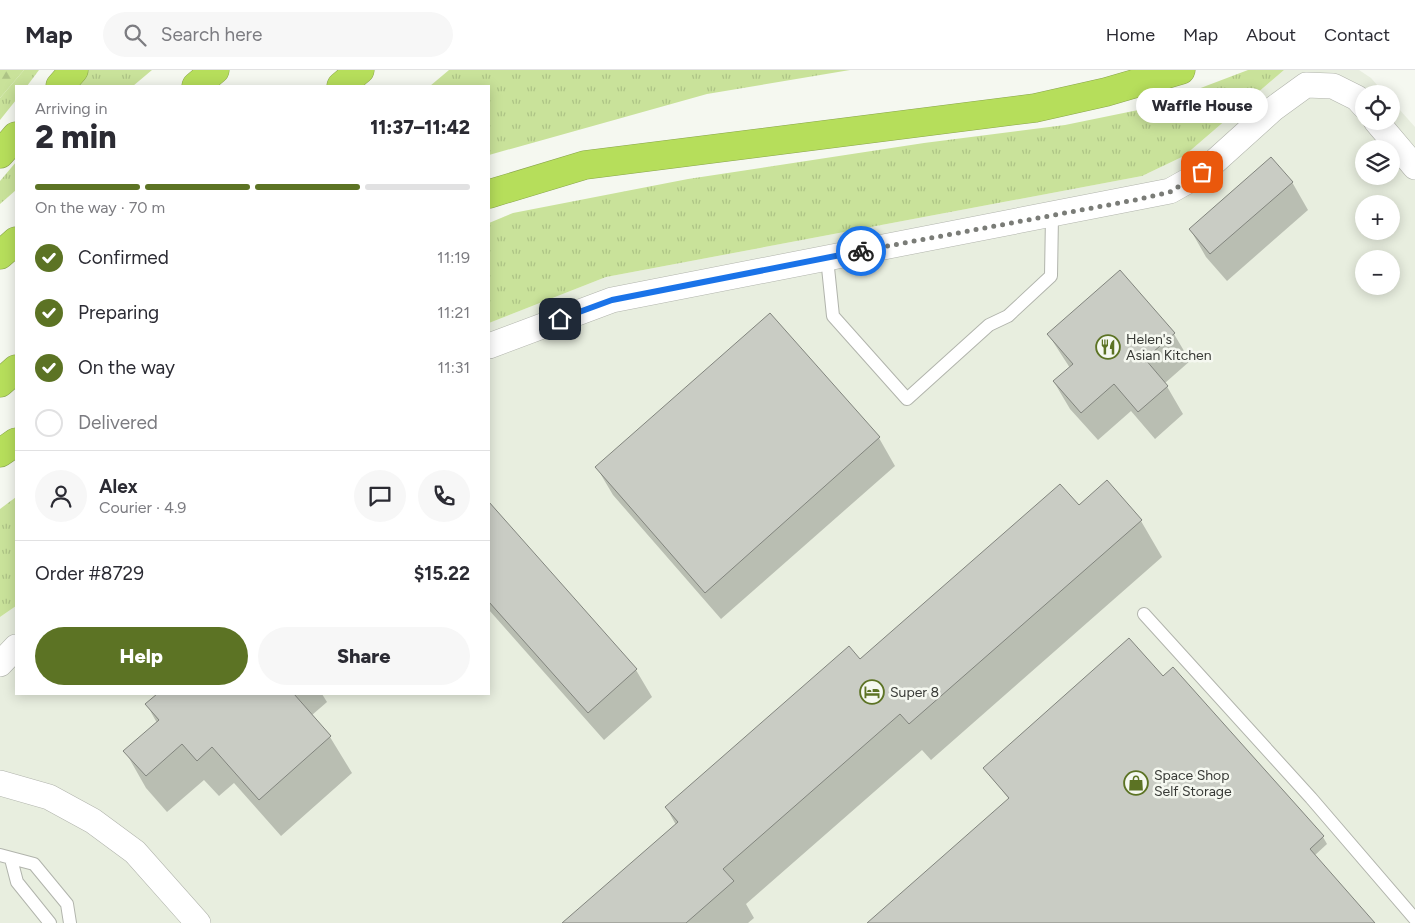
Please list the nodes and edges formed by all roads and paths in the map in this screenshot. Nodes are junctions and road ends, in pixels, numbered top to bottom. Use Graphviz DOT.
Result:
graph roads {
  1 [pos="74,70"];
  2 [pos="215,70"];
  3 [pos="360,70"];
  4 [pos="1181,70"];
  5 [pos="61,85"];
  6 [pos="197,85"];
  7 [pos="342,85"];
  8 [pos="1355,97"];
  9 [pos="1384,130"];
  10 [pos="15,137"];
  11 [pos="0,154"];
  12 [pos="1415,167"];
  13 [pos="490,194"];
  14 [pos="1052,216"];
  15 [pos="15,242"];
  16 [pos="0,255"];
  17 [pos="827,258"];
  18 [pos="490,346"];
  19 [pos="15,370"];
  20 [pos="0,383"];
  21 [pos="15,443"];
  22 [pos="0,453"];
  23 [pos="1144,614"];
  24 [pos="15,648"];
  25 [pos="0,664"];
  26 [pos="0,783"];
  27 [pos="6,857"];
  28 [pos="1415,919"];
  29 [pos="50,923"];
  30 [pos="70,923"];
  31 [pos="198,923"];
  1 -- 5 [label="highway"];
  2 -- 6 [label="highway"];
  3 -- 7 [label="highway"];
  4 -- 13 [label="highway"];
  8 -- 14 [label="street"];
  9 -- 12 [label="street"];
  10 -- 11 [label="highway"];
  14 -- 17 [label="street"];
  14 -- 17 [label="lane"];
  15 -- 16 [label="highway"];
  17 -- 18 [label="street"];
  19 -- 20 [label="highway"];
  21 -- 22 [label="highway"];
  23 -- 28 [label="lane"];
  24 -- 25 [label="street"];
  26 -- 31 [label="street"];
  27 -- 29 [label="lane"];
  27 -- 30 [label="lane"];
}
